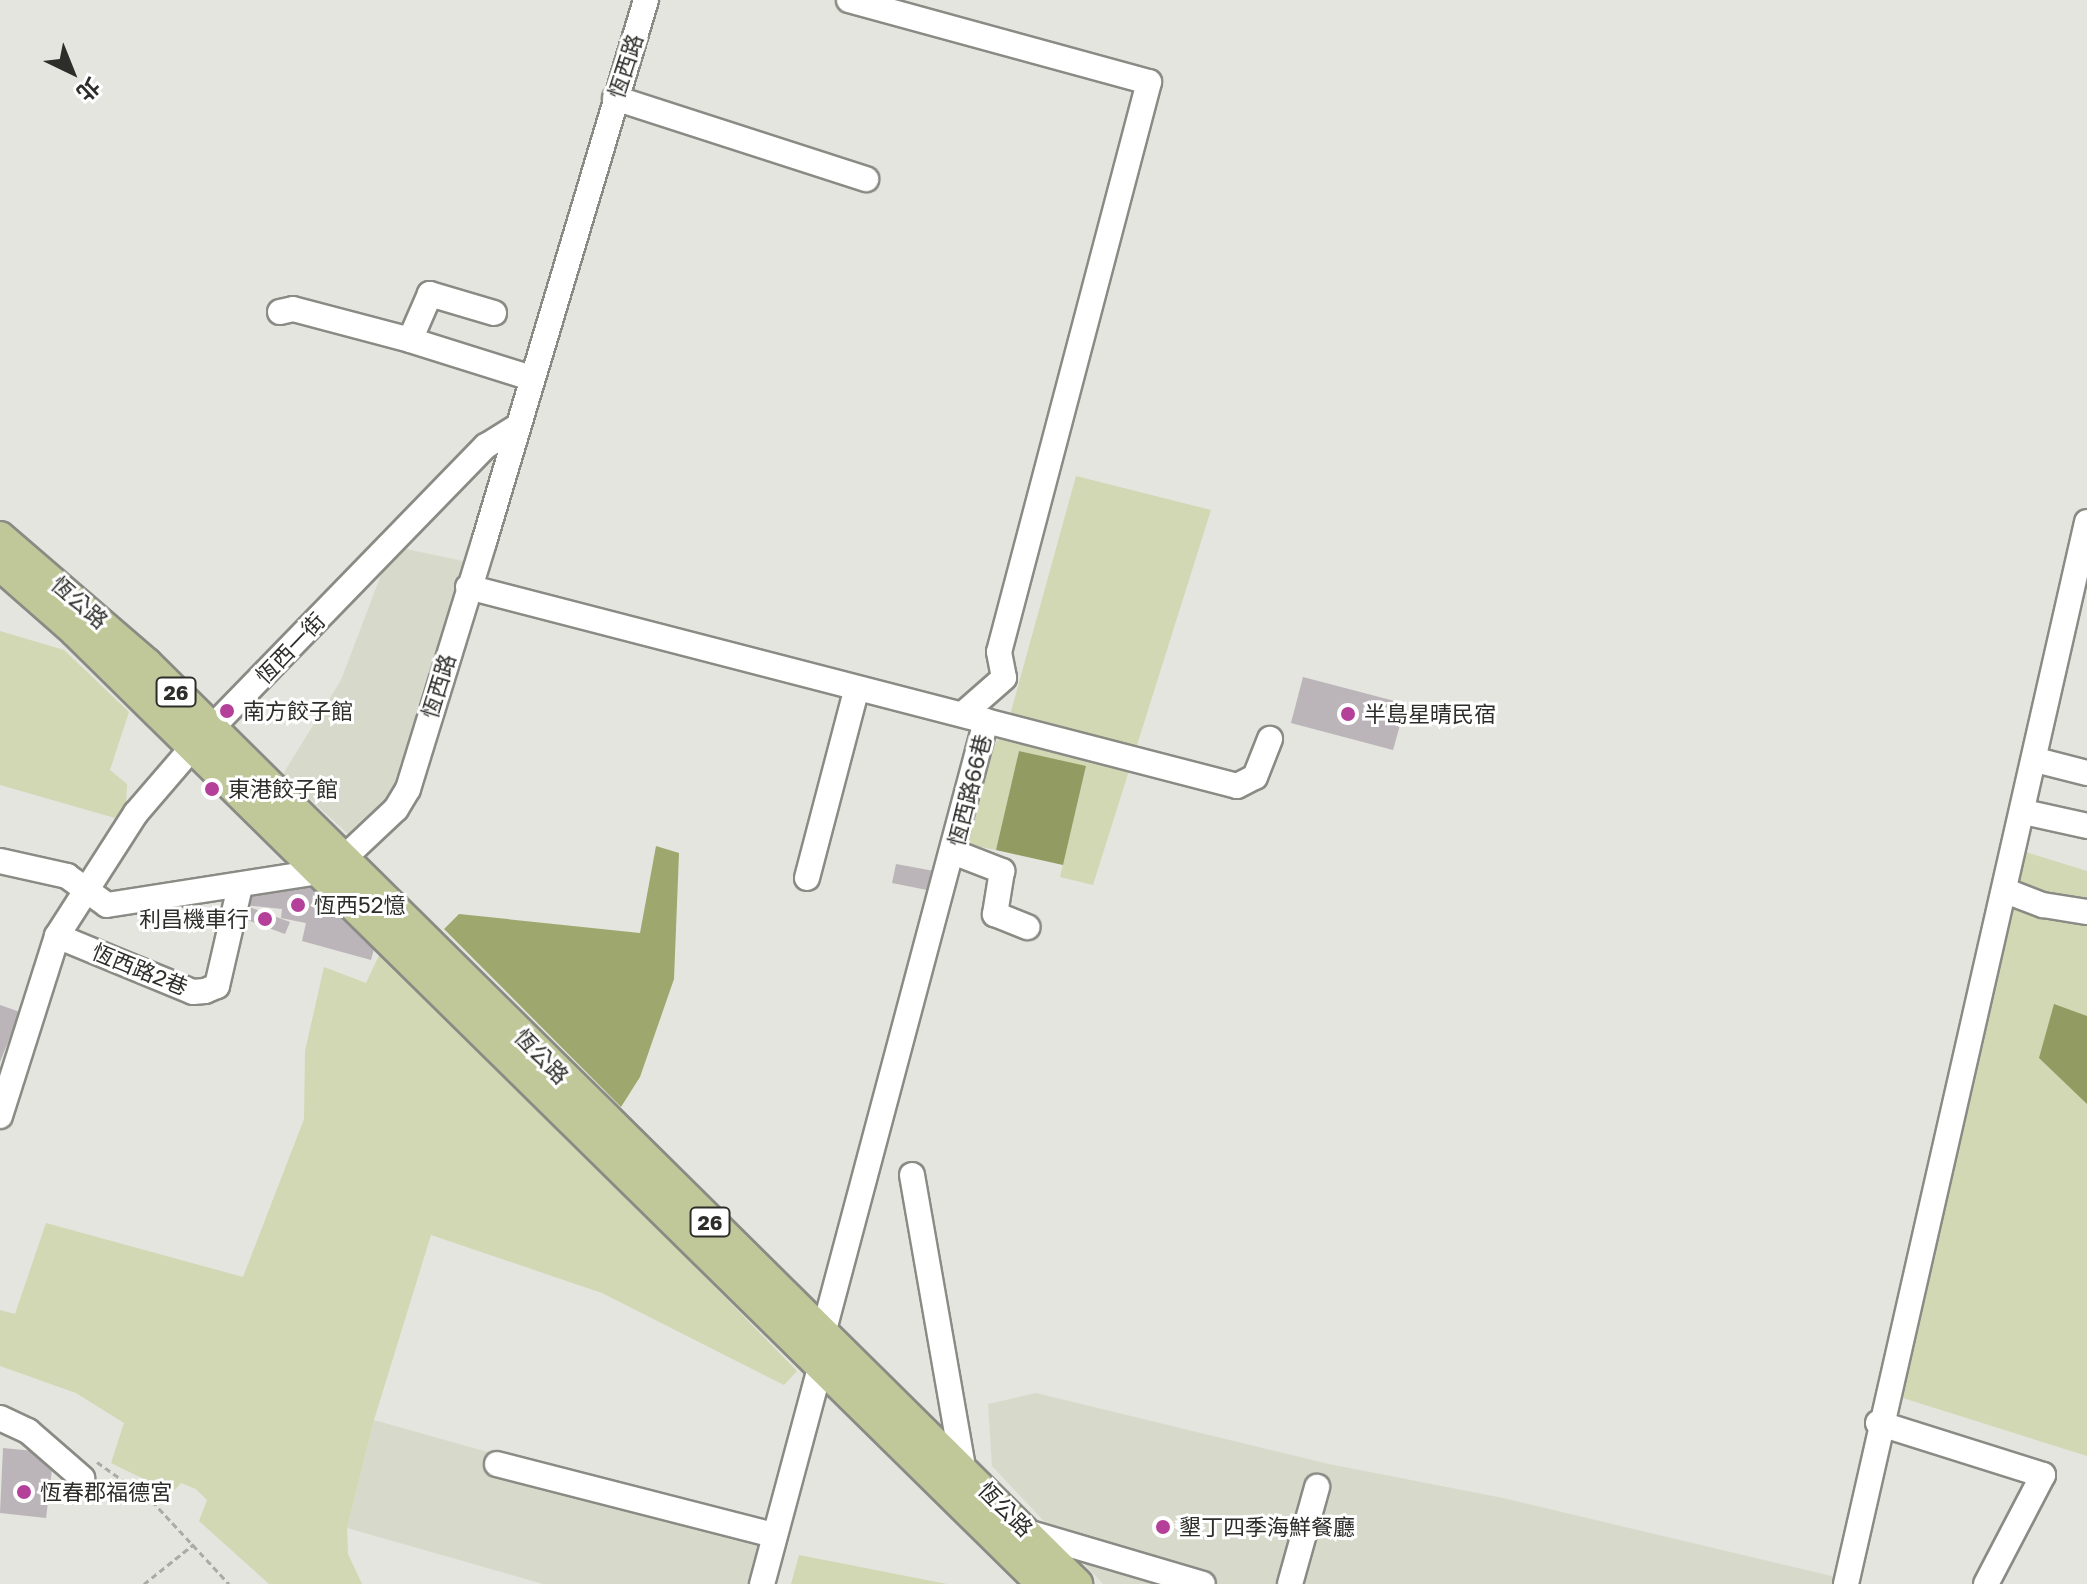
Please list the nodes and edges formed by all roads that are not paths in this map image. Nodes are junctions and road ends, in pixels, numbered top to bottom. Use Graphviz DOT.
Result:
graph roads {
  1 [pos="646,0"];
  2 [pos="849,0"];
  3 [pos="615,98"];
  4 [pos="866,179"];
  5 [pos="280,312"];
  6 [pos="494,313"];
  7 [pos="410,340"];
  8 [pos="531,378"];
  9 [pos="516,427"];
  10 [pos="2087,522"];
  11 [pos="0,537"];
  12 [pos="0,565"];
  13 [pos="2080,586"];
  14 [pos="468,587"];
  15 [pos="857,688"];
  16 [pos="975,717"];
  17 [pos="202,738"];
  18 [pos="1270,739"];
  19 [pos="2036,760"];
  20 [pos="2087,773"];
  21 [pos="2024,812"];
  22 [pos="2087,826"];
  23 [pos="953,852"];
  24 [pos="345,857"];
  25 [pos="0,861"];
  26 [pos="317,872"];
  27 [pos="807,878"];
  28 [pos="240,886"];
  29 [pos="84,888"];
  30 [pos="2006,891"];
  31 [pos="2087,912"];
  32 [pos="1028,927"];
  33 [pos="57,936"];
  34 [pos="0,1116"];
  35 [pos="912,1175"];
  36 [pos="824,1330"];
  37 [pos="820,1368"];
  38 [pos="0,1418"];
  39 [pos="1878,1423"];
  40 [pos="497,1464"];
  41 [pos="963,1466"];
  42 [pos="85,1467"];
  43 [pos="1317,1487"];
  44 [pos="1030,1533"];
  45 [pos="774,1535"];
  46 [pos="762,1584"];
  47 [pos="1042,1584"];
  48 [pos="1077,1584"];
  49 [pos="1203,1584"];
  50 [pos="1290,1584"];
  51 [pos="1846,1584"];
  52 [pos="1986,1584"];
  1 -- 3 [label="street, 恆西路"];
  2 -- 16 [label="street"];
  3 -- 4 [label="street"];
  3 -- 8 [label="street, 恆西路"];
  5 -- 7 [label="street"];
  6 -- 7 [label="street"];
  7 -- 8 [label="street"];
  8 -- 9 [label="street, 恆西路"];
  9 -- 14 [label="street, 恆西路"];
  9 -- 17 [label="street, 恆西一街"];
  10 -- 13 [label="street"];
  11 -- 17 [label="main road, 恆公路 / 26"];
  12 -- 17 [label="main road, 恆公路 / 26"];
  13 -- 19 [label="street"];
  14 -- 15 [label="street, 恆西路66巷"];
  14 -- 24 [label="street, 恆西路"];
  15 -- 16 [label="street, 恆西路66巷"];
  15 -- 27 [label="street"];
  16 -- 18 [label="street"];
  16 -- 23 [label="street, 恆西路66巷"];
  17 -- 24 [label="main road, 恆公路 / 26"];
  17 -- 26 [label="main road, 恆公路 / 26"];
  17 -- 29 [label="street, 恆西一街"];
  19 -- 20 [label="street"];
  19 -- 21 [label="street"];
  21 -- 22 [label="street"];
  21 -- 30 [label="street"];
  23 -- 32 [label="street"];
  23 -- 36 [label="street, 恆西路66巷"];
  24 -- 26 [label="street, 恆西路"];
  24 -- 36 [label="main road, 恆公路 / 26"];
  25 -- 29 [label="street, 恆西路"];
  26 -- 28 [label="street, 恆西路"];
  26 -- 37 [label="main road, 恆公路 / 26"];
  28 -- 29 [label="street, 恆西路"];
  28 -- 33 [label="street, 恆西路2巷"];
  29 -- 33 [label="street"];
  30 -- 31 [label="street"];
  30 -- 39 [label="street"];
  33 -- 34 [label="street"];
  35 -- 41 [label="street"];
  36 -- 37 [label="street, 恆西路66巷"];
  36 -- 41 [label="main road, 恆公路 / 26"];
  37 -- 45 [label="street, 恆西路66巷"];
  37 -- 47 [label="main road, 恆公路 / 26"];
  38 -- 42 [label="street"];
  39 -- 51 [label="street"];
  39 -- 52 [label="street"];
  40 -- 45 [label="street"];
  41 -- 44 [label="main road, 恆公路 / 26"];
  43 -- 50 [label="street"];
  44 -- 48 [label="main road, 恆公路 / 26"];
  44 -- 49 [label="street"];
  45 -- 46 [label="street, 恆西路66巷"];
}
